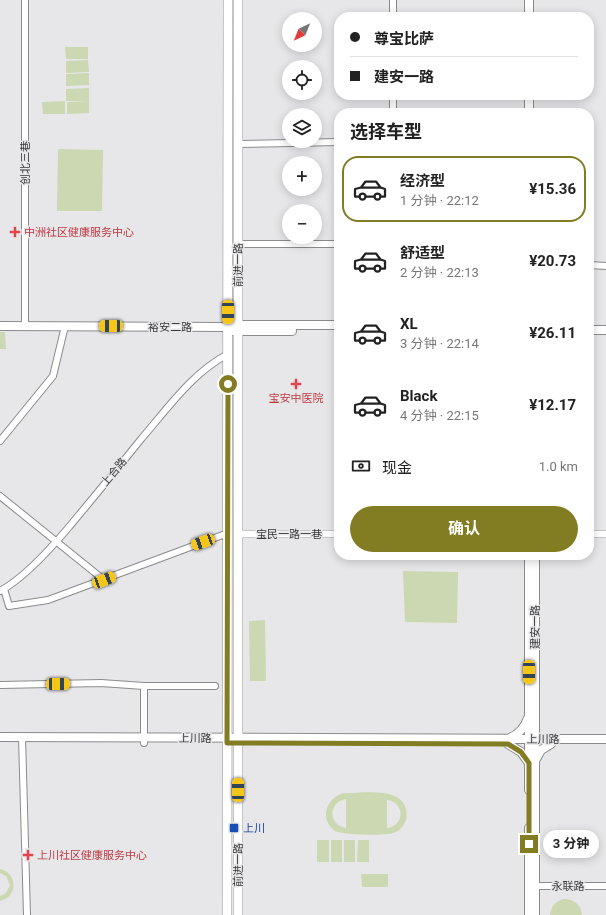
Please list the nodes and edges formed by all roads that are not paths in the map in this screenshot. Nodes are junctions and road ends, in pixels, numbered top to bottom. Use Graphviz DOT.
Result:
graph roads {
  1 [pos="25,0"];
  2 [pos="228,0"];
  3 [pos="238,0"];
  4 [pos="393,0"];
  5 [pos="530,0"];
  6 [pos="535,0"];
  7 [pos="393,12"];
  8 [pos="529,12"];
  9 [pos="535,12"];
  10 [pos="334,142"];
  11 [pos="237,144"];
  12 [pos="238,244"];
  13 [pos="334,244"];
  14 [pos="228,254"];
  15 [pos="238,254"];
  16 [pos="594,265"];
  17 [pos="606,266"];
  18 [pos="334,325"];
  19 [pos="594,325"];
  20 [pos="606,325"];
  21 [pos="0,326"];
  22 [pos="25,326"];
  23 [pos="239,328"];
  24 [pos="65,329"];
  25 [pos="228,329"];
  26 [pos="334,330"];
  27 [pos="594,330"];
  28 [pos="606,330"];
  29 [pos="0,331"];
  30 [pos="228,354"];
  31 [pos="0,441"];
  32 [pos="0,496"];
  33 [pos="228,533"];
  34 [pos="238,534"];
  35 [pos="334,534"];
  36 [pos="594,534"];
  37 [pos="606,534"];
  38 [pos="57,542"];
  39 [pos="529,560"];
  40 [pos="535,560"];
  41 [pos="104,580"];
  42 [pos="2,590"];
  43 [pos="0,685"];
  44 [pos="144,686"];
  45 [pos="215,686"];
  46 [pos="532,718"];
  47 [pos="0,737"];
  48 [pos="606,739"];
  49 [pos="22,740"];
  50 [pos="144,740"];
  51 [pos="227,740"];
  52 [pos="238,740"];
  53 [pos="508,741"];
  54 [pos="532,741"];
  55 [pos="552,741"];
  56 [pos="0,742"];
  57 [pos="606,744"];
  58 [pos="532,763"];
  59 [pos="532,886"];
  60 [pos="606,886"];
  61 [pos="27,915"];
  62 [pos="227,915"];
  63 [pos="238,915"];
  64 [pos="529,915"];
  65 [pos="535,915"];
  1 -- 22 [label="street, 创北三巷"];
  2 -- 14 [label="main road, 前进一路"];
  3 -- 11 [label="main road, 前进一路"];
  4 -- 7 [label="street"];
  5 -- 8 [label="main road"];
  6 -- 9 [label="main road"];
  10 -- 11 [label="street"];
  11 -- 12 [label="main road, 前进一路"];
  12 -- 13 [label="street"];
  12 -- 15 [label="main road, 前进一路"];
  14 -- 15 [label="main road"];
  14 -- 25 [label="main road, 前进一路"];
  15 -- 23 [label="main road, 前进一路"];
  16 -- 17 [label="street"];
  18 -- 23 [label="main road, 裕安二路"];
  19 -- 20 [label="main road"];
  21 -- 22 [label="main road, 裕安二路"];
  22 -- 24 [label="main road, 裕安二路"];
  23 -- 25 [label="main road, 裕安二路"];
  23 -- 26 [label="main road, 裕安二路"];
  23 -- 34 [label="main road, 前进一路"];
  24 -- 25 [label="main road, 裕安二路"];
  24 -- 29 [label="main road, 裕安二路"];
  24 -- 31 [label="street"];
  25 -- 30 [label="main road, 前进一路"];
  27 -- 28 [label="main road"];
  30 -- 33 [label="main road, 前进一路"];
  30 -- 38 [label="street, 上合路"];
  32 -- 38 [label="street"];
  33 -- 41 [label="street"];
  33 -- 51 [label="main road, 前进一路"];
  34 -- 35 [label="street, 宝民一路一巷"];
  34 -- 52 [label="main road, 前进一路"];
  36 -- 37 [label="street"];
  38 -- 41 [label="street"];
  38 -- 42 [label="street, 上合路"];
  39 -- 46 [label="main road, 建安一路"];
  40 -- 46 [label="main road, 建安一路"];
  41 -- 42 [label="street"];
  43 -- 44 [label="street"];
  44 -- 45 [label="street"];
  44 -- 50 [label="street"];
  46 -- 53 [label="main road"];
  46 -- 54 [label="main road, 建安一路"];
  46 -- 55 [label="main road"];
  47 -- 49 [label="main road, 上川路"];
  48 -- 55 [label="main road, 上川路"];
  49 -- 50 [label="main road, 上川路"];
  49 -- 56 [label="main road, 上川路"];
  49 -- 61 [label="street"];
  50 -- 51 [label="main road, 上川路"];
  51 -- 52 [label="main road, 上川路"];
  51 -- 62 [label="main road, 前进一路"];
  52 -- 53 [label="main road, 上川路"];
  52 -- 63 [label="main road, 前进一路"];
  53 -- 54 [label="main road, 上川路"];
  53 -- 58 [label="main road"];
  54 -- 55 [label="main road, 上川路"];
  54 -- 58 [label="main road, 建安一路"];
  55 -- 57 [label="main road, 上川路"];
  55 -- 58 [label="main road"];
  58 -- 59 [label="main road, 建安一路"];
  59 -- 60 [label="street, 永联路"];
  59 -- 64 [label="main road, 建安一路"];
  59 -- 65 [label="main road, 建安一路"];
}
